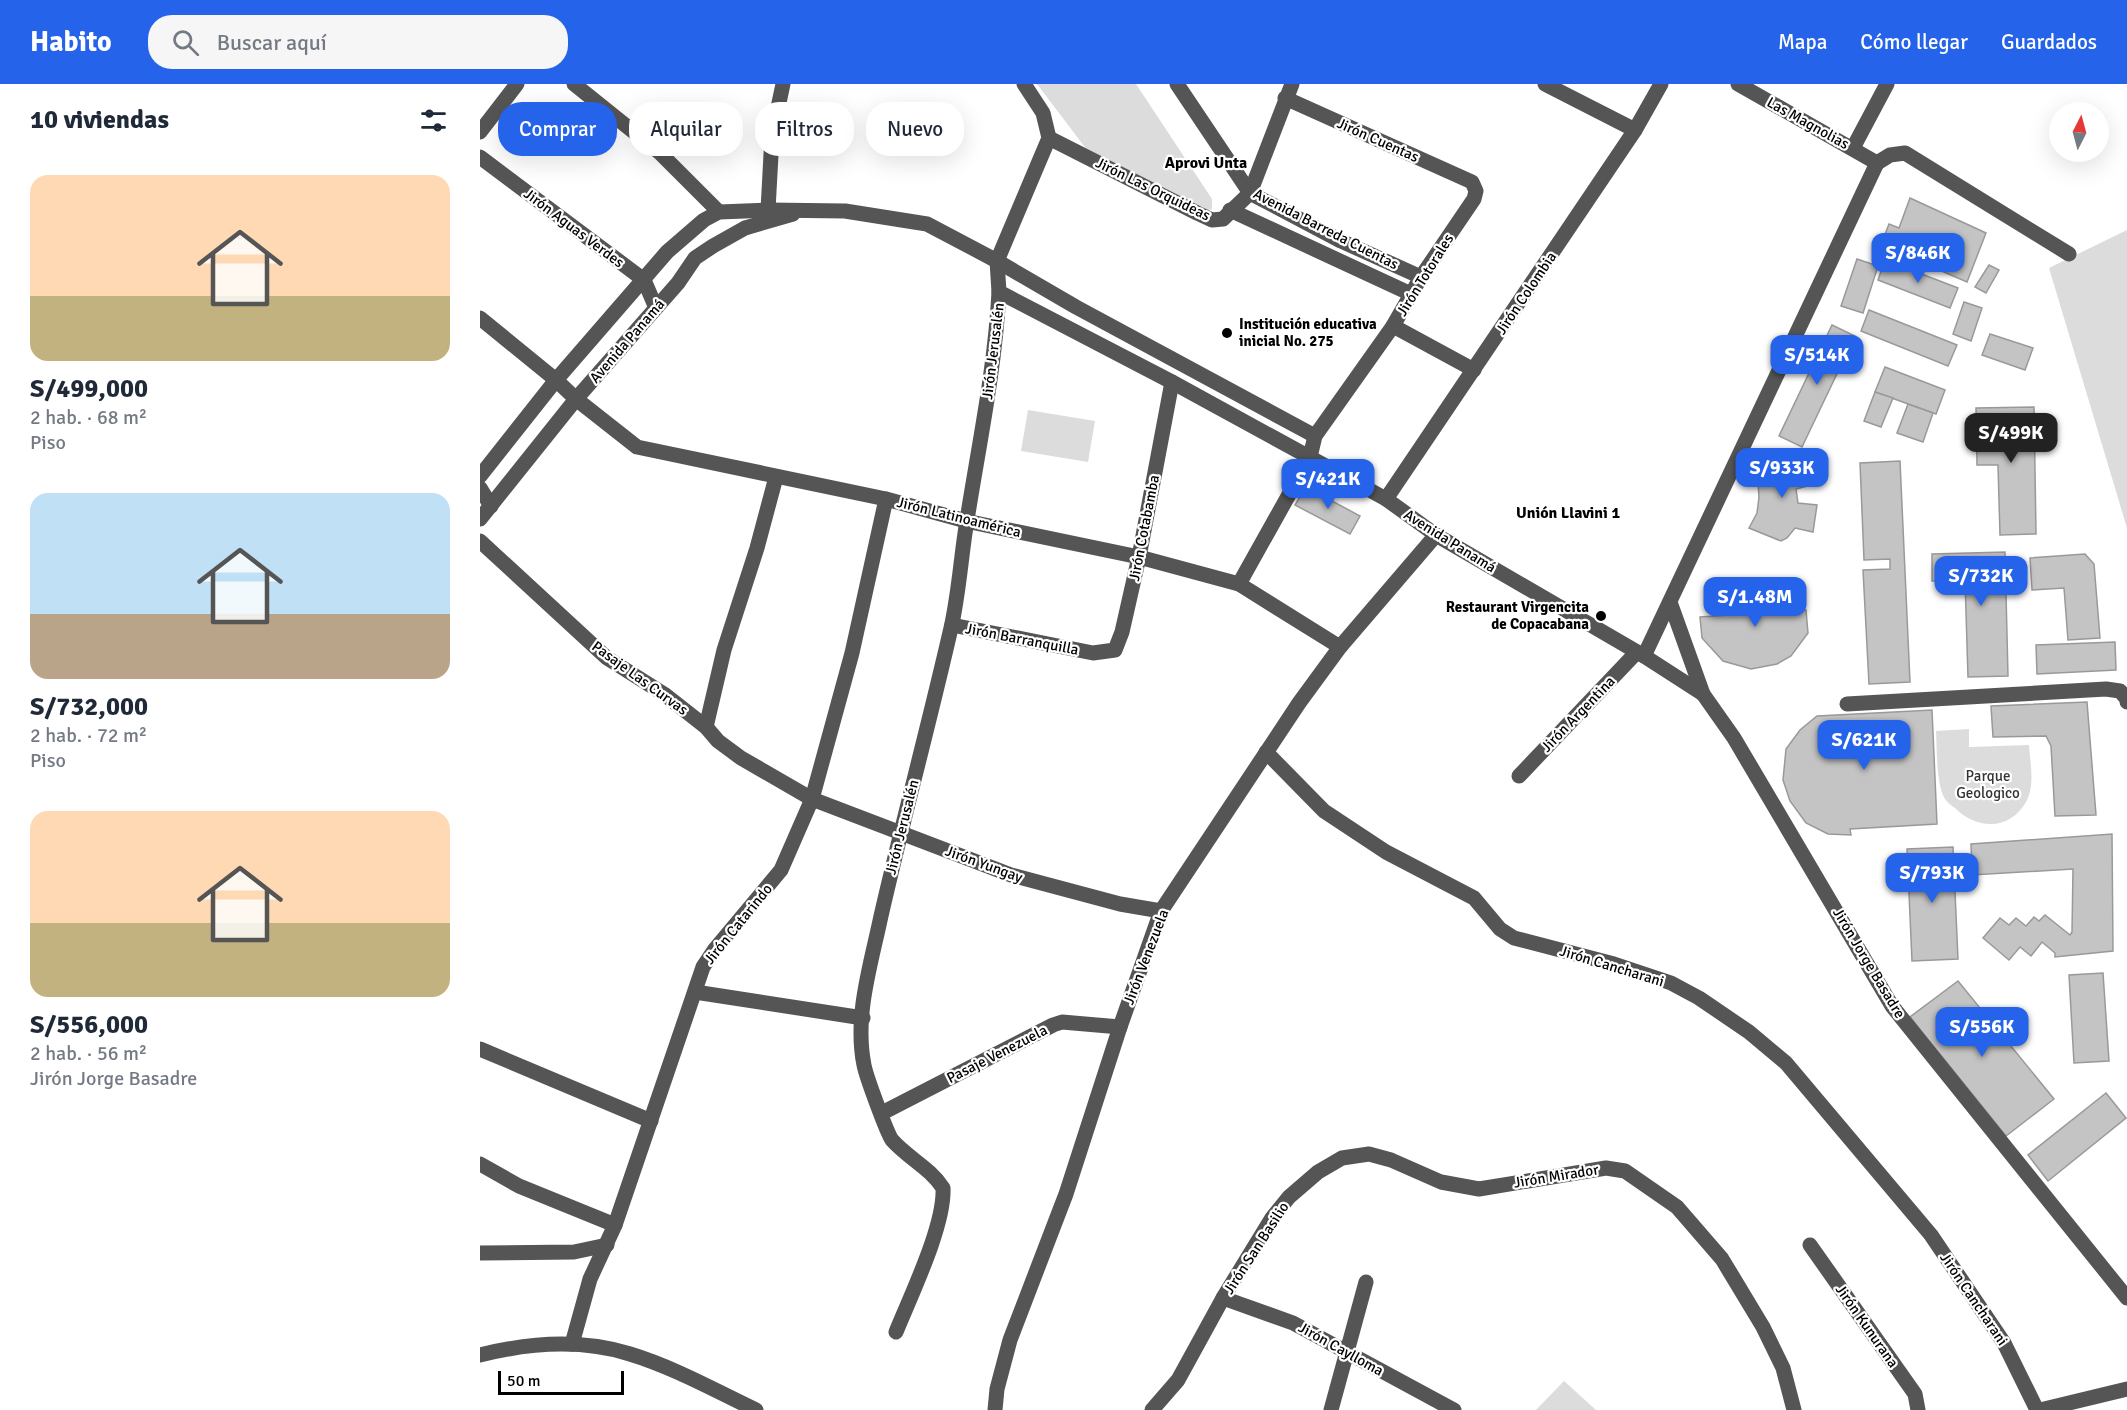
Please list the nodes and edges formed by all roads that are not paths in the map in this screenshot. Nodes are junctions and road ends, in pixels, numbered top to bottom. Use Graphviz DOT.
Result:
graph roads {
  1 [pos="517,84"];
  2 [pos="574,84"];
  3 [pos="783,84"];
  4 [pos="1024,84"];
  5 [pos="1178,84"];
  6 [pos="1545,84"];
  7 [pos="1661,84"];
  8 [pos="1738,84"];
  9 [pos="1887,84"];
  10 [pos="1288,91"];
  11 [pos="1635,130"];
  12 [pos="480,132"];
  13 [pos="1050,138"];
  14 [pos="1853,148"];
  15 [pos="480,157"];
  16 [pos="1877,163"];
  17 [pos="1472,182"];
  18 [pos="1250,192"];
  19 [pos="807,209"];
  20 [pos="768,210"];
  21 [pos="1230,210"];
  22 [pos="719,212"];
  23 [pos="2069,254"];
  24 [pos="997,261"];
  25 [pos="1421,277"];
  26 [pos="644,280"];
  27 [pos="999,292"];
  28 [pos="1411,294"];
  29 [pos="656,308"];
  30 [pos="480,318"];
  31 [pos="1393,326"];
  32 [pos="1474,370"];
  33 [pos="556,380"];
  34 [pos="1173,382"];
  35 [pos="576,399"];
  36 [pos="1316,436"];
  37 [pos="1310,457"];
  38 [pos="480,476"];
  39 [pos="776,477"];
  40 [pos="480,488"];
  41 [pos="886,499"];
  42 [pos="1386,499"];
  43 [pos="491,506"];
  44 [pos="480,519"];
  45 [pos="966,521"];
  46 [pos="1436,535"];
  47 [pos="480,541"];
  48 [pos="1139,557"];
  49 [pos="1239,584"];
  50 [pos="1670,602"];
  51 [pos="952,625"];
  52 [pos="1340,647"];
  53 [pos="1093,653"];
  54 [pos="1640,654"];
  55 [pos="1703,694"];
  56 [pos="2127,702"];
  57 [pos="1847,704"];
  58 [pos="706,727"];
  59 [pos="1266,752"];
  60 [pos="1519,776"];
  61 [pos="812,799"];
  62 [pos="899,832"];
  63 [pos="1161,911"];
  64 [pos="695,992"];
  65 [pos="862,1018"];
  66 [pos="1120,1027"];
  67 [pos="480,1049"];
  68 [pos="882,1113"];
  69 [pos="651,1121"];
  70 [pos="480,1164"];
  71 [pos="1406,1167"];
  72 [pos="615,1225"];
  73 [pos="607,1245"];
  74 [pos="1810,1245"];
  75 [pos="480,1253"];
  76 [pos="1366,1282"];
  77 [pos="1223,1298"];
  78 [pos="2127,1298"];
  79 [pos="896,1332"];
  80 [pos="572,1344"];
  81 [pos="1346,1352"];
  82 [pos="480,1355"];
  83 [pos="2127,1389"];
  84 [pos="756,1410"];
  85 [pos="995,1410"];
  86 [pos="1152,1410"];
  87 [pos="1331,1410"];
  88 [pos="1454,1410"];
  89 [pos="1794,1410"];
  90 [pos="1918,1410"];
  91 [pos="2039,1410"];
  1 -- 12 [label="street"];
  2 -- 22 [label="street"];
  3 -- 20 [label="street"];
  4 -- 13 [label="street"];
  5 -- 18 [label="street, Avenida Barreda Cuentas"];
  6 -- 11 [label="street"];
  7 -- 11 [label="street, Jirón Colombia"];
  8 -- 14 [label="street, Las Magnolias"];
  9 -- 14 [label="street"];
  10 -- 17 [label="street, Jirón Cuentas"];
  10 -- 18 [label="street"];
  11 -- 32 [label="street, Jirón Colombia"];
  13 -- 21 [label="street, Jirón Las Orquideas"];
  13 -- 24 [label="street"];
  14 -- 16 [label="street, Las Magnolias"];
  15 -- 26 [label="street, Jirón Aguas Verdes"];
  16 -- 23 [label="street"];
  16 -- 50 [label="street"];
  17 -- 25 [label="street, Jirón Totorales"];
  18 -- 21 [label="street, Jirón Las Orquideas"];
  18 -- 25 [label="street, Avenida Barreda Cuentas"];
  19 -- 20 [label="street, Avenida Panamá"];
  19 -- 24 [label="street, Avenida Panamá"];
  19 -- 29 [label="street, Avenida Panamá"];
  20 -- 22 [label="street, Avenida Panamá"];
  21 -- 28 [label="street, Avenida Barreda Cuentas"];
  22 -- 26 [label="street, Avenida Panamá"];
  24 -- 27 [label="street"];
  24 -- 36 [label="street, Avenida Panamá"];
  25 -- 28 [label="street, Jirón Totorales"];
  26 -- 29 [label="street, Jirón Aguas Verdes"];
  26 -- 33 [label="street, Avenida Panamá"];
  27 -- 34 [label="street, Avenida Panamá"];
  27 -- 45 [label="street, Jirón Jerusalén"];
  28 -- 31 [label="street, Jirón Totorales"];
  29 -- 35 [label="street, Avenida Panamá"];
  30 -- 33 [label="street, Jirón Latinoamérica"];
  31 -- 32 [label="street"];
  31 -- 36 [label="street, Jirón Totorales"];
  32 -- 42 [label="street, Jirón Colombia"];
  33 -- 35 [label="street, Jirón Latinoamérica"];
  33 -- 38 [label="street, Avenida Panamá"];
  34 -- 37 [label="street, Avenida Panamá"];
  34 -- 48 [label="street, Jirón Cotabamba"];
  35 -- 39 [label="street, Jirón Latinoamérica"];
  35 -- 43 [label="street, Avenida Panamá"];
  36 -- 37 [label="street, Jirón Totorales"];
  37 -- 42 [label="street, Avenida Panamá"];
  37 -- 49 [label="street, Jirón Totorales"];
  39 -- 41 [label="street, Jirón Latinoamérica"];
  39 -- 58 [label="street"];
  40 -- 43 [label="street"];
  41 -- 45 [label="street, Jirón Latinoamérica"];
  41 -- 61 [label="street, Jirón Catarindo"];
  42 -- 46 [label="street, Avenida Panamá"];
  43 -- 44 [label="street, Avenida Panamá"];
  45 -- 48 [label="street, Jirón Latinoamérica"];
  45 -- 51 [label="street, Jirón Jerusalén"];
  46 -- 52 [label="street, Jirón Venezuela"];
  46 -- 54 [label="street, Avenida Panamá"];
  47 -- 58 [label="street, Pasaje Las Curvas"];
  48 -- 49 [label="street, Jirón Latinoamérica"];
  48 -- 53 [label="street, Jirón Cotabamba"];
  49 -- 52 [label="street, Jirón Latinoamérica"];
  50 -- 54 [label="street"];
  50 -- 55 [label="street"];
  51 -- 53 [label="street, Jirón Barranquilla"];
  51 -- 62 [label="street, Jirón Jerusalén"];
  52 -- 59 [label="street, Jirón Venezuela"];
  54 -- 55 [label="street, Avenida Panamá"];
  54 -- 60 [label="street, Jirón Argentina"];
  55 -- 78 [label="street, Jirón Jorge Basadre"];
  56 -- 57 [label="street"];
  58 -- 61 [label="street, Pasaje Las Curvas"];
  59 -- 63 [label="street, Jirón Venezuela"];
  59 -- 91 [label="street, Jirón Cancharani"];
  61 -- 62 [label="street, Jirón Yungay"];
  61 -- 64 [label="street, Jirón Catarindo"];
  62 -- 63 [label="street, Jirón Yungay"];
  62 -- 65 [label="street, Jirón Jerusalén"];
  63 -- 66 [label="street, Jirón Venezuela"];
  64 -- 65 [label="street"];
  64 -- 69 [label="street, Jirón Catarindo"];
  65 -- 68 [label="street, Jirón Jerusalén"];
  66 -- 68 [label="street, Pasaje Venezuela"];
  66 -- 85 [label="street, Jirón Venezuela"];
  67 -- 69 [label="street"];
  68 -- 79 [label="street, Jirón Jerusalén"];
  69 -- 72 [label="street, Jirón Catarindo"];
  70 -- 72 [label="street"];
  71 -- 77 [label="street, Jirón San Basilio"];
  71 -- 89 [label="street, Jirón Mirador"];
  72 -- 73 [label="street, Jirón Catarindo"];
  73 -- 75 [label="street"];
  73 -- 80 [label="street, Jirón Catarindo"];
  74 -- 90 [label="street, Jirón Kunurana"];
  76 -- 81 [label="street"];
  77 -- 81 [label="street, Jirón Caylloma"];
  77 -- 86 [label="street, Jirón San Basilio"];
  80 -- 82 [label="street"];
  80 -- 84 [label="street"];
  81 -- 87 [label="street"];
  81 -- 88 [label="street, Jirón Caylloma"];
  83 -- 91 [label="street"];
}
